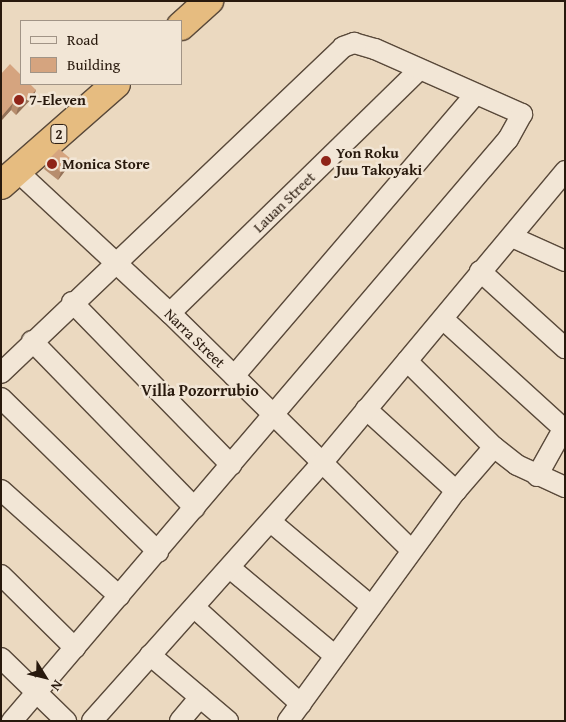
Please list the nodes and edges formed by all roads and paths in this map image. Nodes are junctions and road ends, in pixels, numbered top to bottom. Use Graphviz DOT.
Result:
graph roads {
  1 [pos="419,70"];
  2 [pos="115,85"];
  3 [pos="476,94"];
  4 [pos="9,178"];
  5 [pos="561,181"];
  6 [pos="512,237"];
  7 [pos="565,261"];
  8 [pos="116,262"];
  9 [pos="480,272"];
  10 [pos="72,302"];
  11 [pos="170,314"];
  12 [pos="443,319"];
  13 [pos="32,341"];
  14 [pos="565,348"];
  15 [pos="407,361"];
  16 [pos="1,374"];
  17 [pos="234,376"];
  18 [pos="1,398"];
  19 [pos="366,409"];
  20 [pos="274,417"];
  21 [pos="564,427"];
  22 [pos="494,447"];
  23 [pos="322,463"];
  24 [pos="231,465"];
  25 [pos="537,476"];
  26 [pos="565,487"];
  27 [pos="1,490"];
  28 [pos="456,491"];
  29 [pos="195,508"];
  30 [pos="271,522"];
  31 [pos="412,551"];
  32 [pos="158,552"];
  33 [pos="230,568"];
  34 [pos="1,575"];
  35 [pos="118,596"];
  36 [pos="371,606"];
  37 [pos="195,608"];
  38 [pos="75,648"];
  39 [pos="150,655"];
  40 [pos="334,655"];
  41 [pos="1,658"];
  42 [pos="36,692"];
  43 [pos="200,696"];
  44 [pos="301,704"];
  45 [pos="12,721"];
  46 [pos="66,721"];
  47 [pos="92,721"];
  48 [pos="180,721"];
  49 [pos="228,721"];
  50 [pos="288,721"];
  1 -- 3 [label="street"];
  1 -- 8 [label="street"];
  1 -- 11 [label="street, Lauan Street"];
  2 -- 4 [label="highway, 2"];
  3 -- 17 [label="street"];
  3 -- 20 [label="street"];
  4 -- 8 [label="street, Narra Street"];
  5 -- 6 [label="street"];
  6 -- 7 [label="street"];
  6 -- 9 [label="street"];
  8 -- 10 [label="street"];
  8 -- 11 [label="street, Narra Street"];
  9 -- 12 [label="street"];
  9 -- 14 [label="street"];
  10 -- 13 [label="street"];
  10 -- 24 [label="street"];
  11 -- 17 [label="street, Narra Street"];
  12 -- 15 [label="street"];
  12 -- 21 [label="street"];
  13 -- 16 [label="street"];
  13 -- 29 [label="street"];
  15 -- 19 [label="street"];
  15 -- 22 [label="street"];
  17 -- 20 [label="street, Narra Street"];
  18 -- 32 [label="street"];
  19 -- 23 [label="street"];
  19 -- 28 [label="street"];
  20 -- 23 [label="street, Narra Street"];
  20 -- 24 [label="street"];
  21 -- 25 [label="street"];
  22 -- 25 [label="street"];
  22 -- 28 [label="street"];
  23 -- 30 [label="street"];
  23 -- 31 [label="street, Narra Street"];
  24 -- 29 [label="street"];
  25 -- 26 [label="street"];
  27 -- 35 [label="street"];
  28 -- 31 [label="street"];
  29 -- 32 [label="street"];
  30 -- 33 [label="street"];
  30 -- 36 [label="street"];
  31 -- 36 [label="street"];
  32 -- 35 [label="street"];
  33 -- 37 [label="street"];
  33 -- 40 [label="street"];
  34 -- 38 [label="street"];
  35 -- 38 [label="street"];
  36 -- 40 [label="street"];
  37 -- 39 [label="street"];
  37 -- 44 [label="street"];
  38 -- 42 [label="street"];
  39 -- 43 [label="street"];
  39 -- 47 [label="street"];
  40 -- 44 [label="street"];
  41 -- 42 [label="street"];
  42 -- 45 [label="street"];
  42 -- 46 [label="street"];
  43 -- 48 [label="street"];
  43 -- 49 [label="street"];
  44 -- 50 [label="street"];
}
